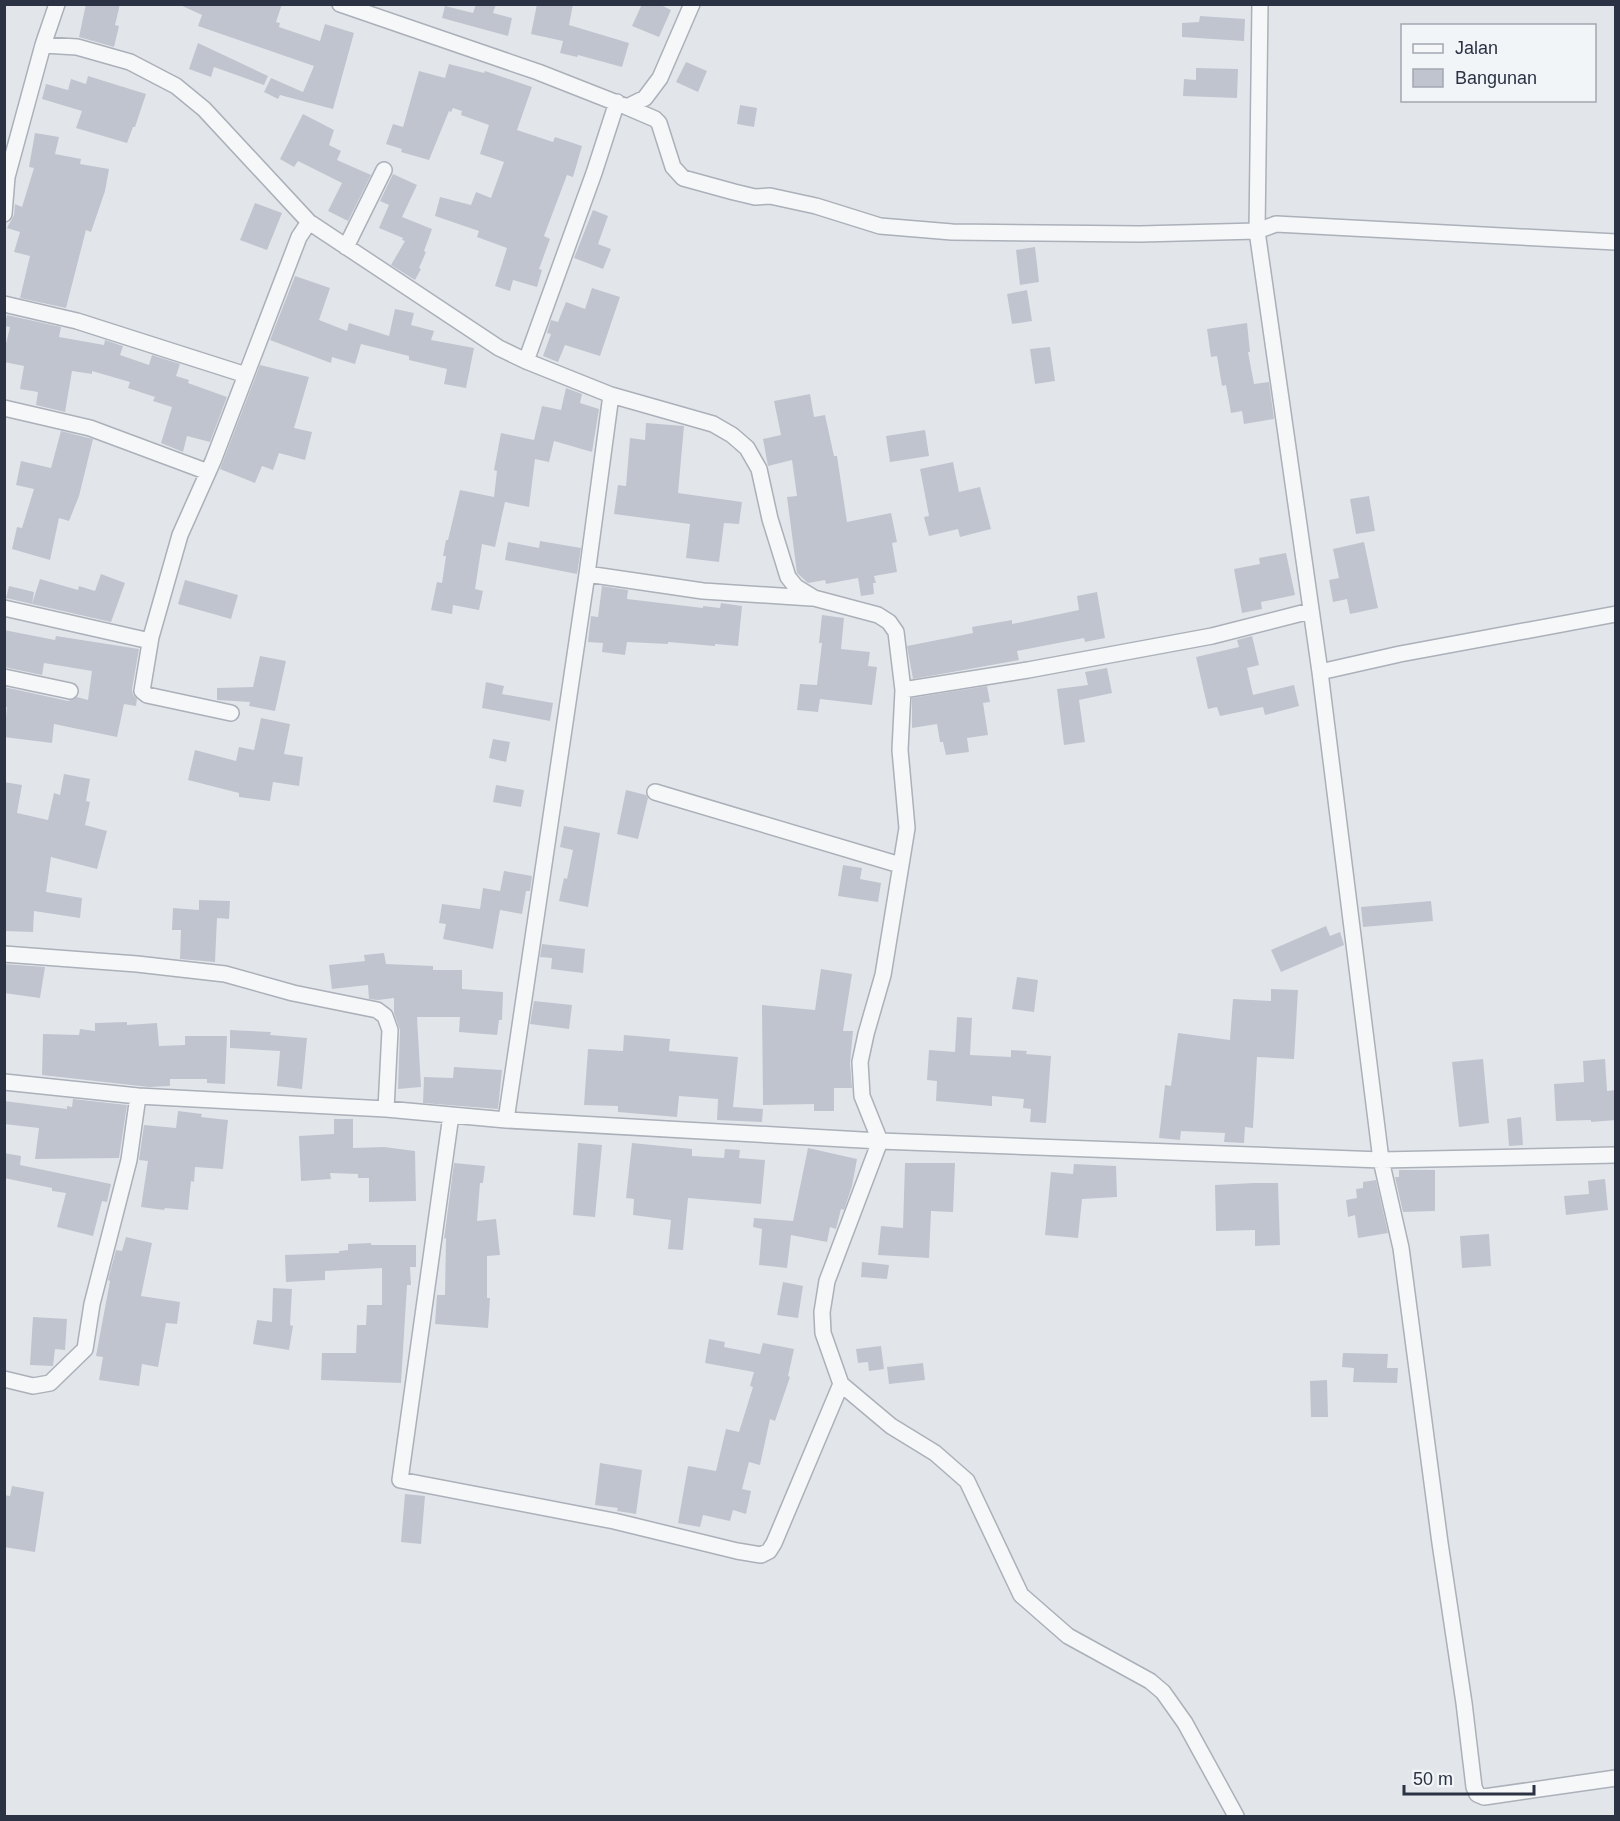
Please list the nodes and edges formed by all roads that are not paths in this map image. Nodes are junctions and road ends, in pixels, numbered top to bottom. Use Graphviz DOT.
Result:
graph roads {
  1 [pos="57,4"];
  2 [pos="340,4"];
  3 [pos="692,4"];
  4 [pos="1260,4"];
  5 [pos="43,45"];
  6 [pos="622,104"];
  7 [pos="384,170"];
  8 [pos="4,214"];
  9 [pos="309,222"];
  10 [pos="1257,231"];
  11 [pos="1616,242"];
  12 [pos="346,247"];
  13 [pos="4,304"];
  14 [pos="526,361"];
  15 [pos="246,375"];
  16 [pos="611,395"];
  17 [pos="4,408"];
  18 [pos="208,472"];
  19 [pos="587,574"];
  20 [pos="814,598"];
  21 [pos="4,608"];
  22 [pos="1310,612"];
  23 [pos="1616,615"];
  24 [pos="150,641"];
  25 [pos="1320,672"];
  26 [pos="4,677"];
  27 [pos="903,690"];
  28 [pos="70,691"];
  29 [pos="231,712"];
  30 [pos="655,792"];
  31 [pos="900,866"];
  32 [pos="4,954"];
  33 [pos="4,1082"];
  34 [pos="138,1096"];
  35 [pos="386,1109"];
  36 [pos="451,1116"];
  37 [pos="506,1120"];
  38 [pos="880,1141"];
  39 [pos="1616,1155"];
  40 [pos="1381,1160"];
  41 [pos="4,1379"];
  42 [pos="841,1384"];
  43 [pos="1616,1778"];
  44 [pos="1236,1816"];
  1 -- 5 [label="street"];
  2 -- 6 [label="street"];
  3 -- 6 [label="street"];
  4 -- 10 [label="street"];
  5 -- 8 [label="street"];
  5 -- 9 [label="street"];
  6 -- 10 [label="street"];
  6 -- 14 [label="street"];
  7 -- 12 [label="street"];
  9 -- 12 [label="street"];
  9 -- 15 [label="street"];
  10 -- 11 [label="street"];
  10 -- 22 [label="street"];
  12 -- 14 [label="street"];
  13 -- 15 [label="street"];
  14 -- 16 [label="street"];
  15 -- 18 [label="street"];
  16 -- 19 [label="street"];
  16 -- 20 [label="street"];
  17 -- 18 [label="street"];
  18 -- 24 [label="street"];
  19 -- 20 [label="street"];
  19 -- 37 [label="street"];
  20 -- 27 [label="street"];
  21 -- 24 [label="street"];
  22 -- 25 [label="street"];
  22 -- 27 [label="street"];
  23 -- 25 [label="street"];
  24 -- 29 [label="street"];
  25 -- 40 [label="street"];
  26 -- 28 [label="street"];
  27 -- 31 [label="street"];
  30 -- 31 [label="street"];
  31 -- 38 [label="street"];
  32 -- 35 [label="street"];
  33 -- 34 [label="street"];
  34 -- 35 [label="street"];
  34 -- 41 [label="street"];
  35 -- 36 [label="street"];
  36 -- 37 [label="street"];
  36 -- 42 [label="street"];
  37 -- 38 [label="street"];
  38 -- 40 [label="street"];
  38 -- 42 [label="street"];
  39 -- 40 [label="street"];
  40 -- 43 [label="street"];
  42 -- 44 [label="street"];
}
